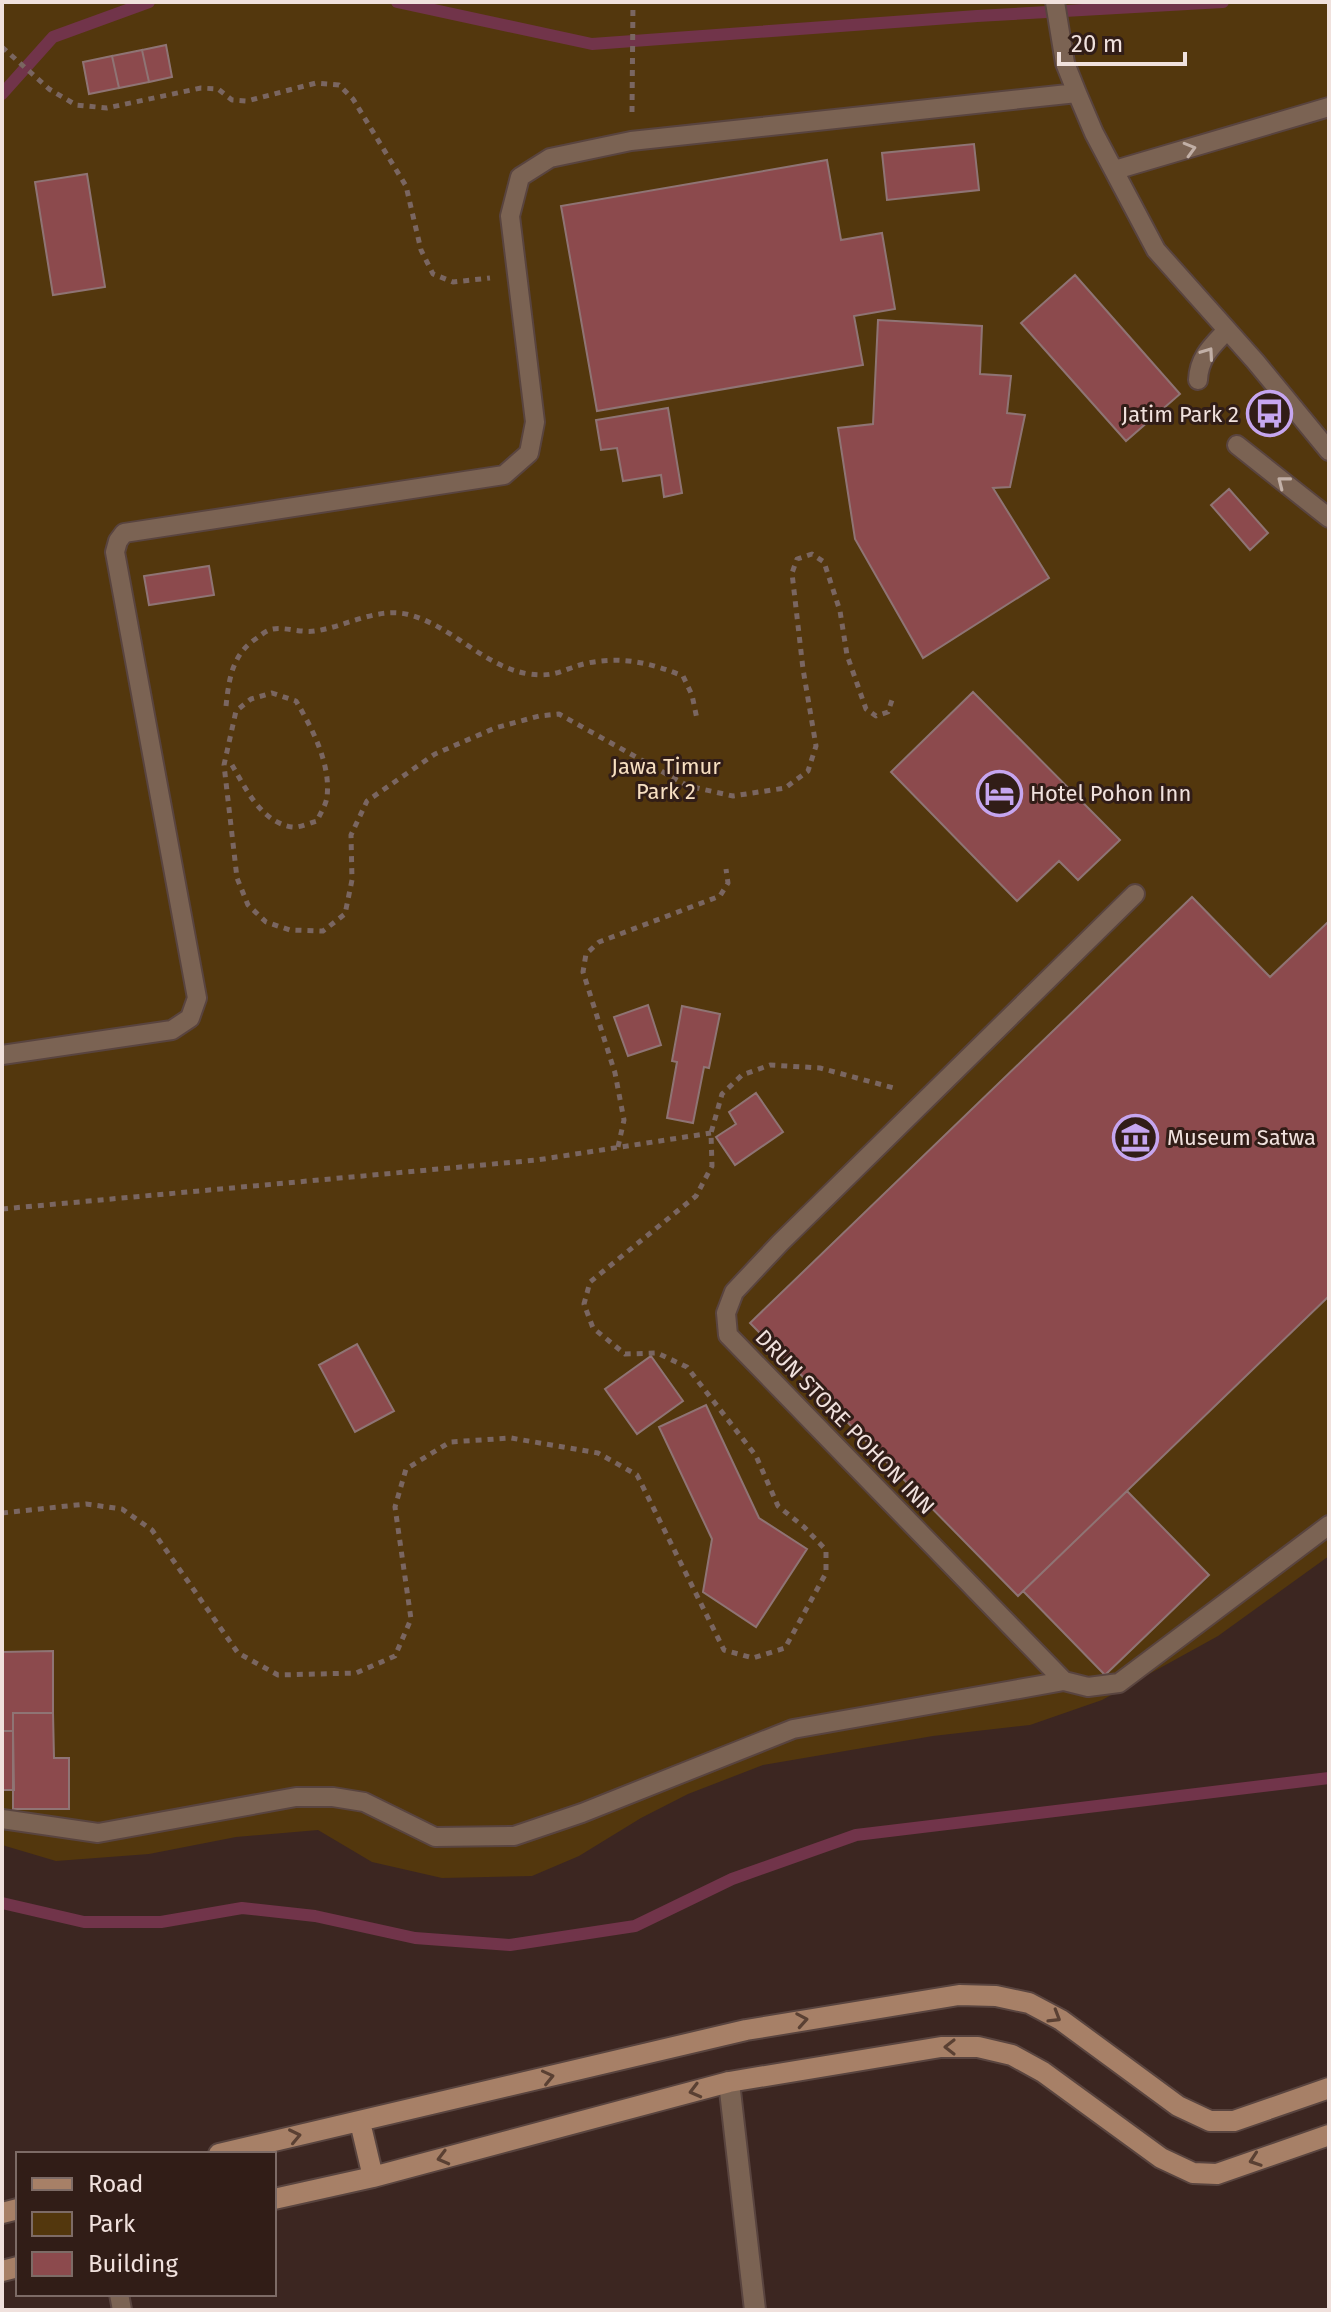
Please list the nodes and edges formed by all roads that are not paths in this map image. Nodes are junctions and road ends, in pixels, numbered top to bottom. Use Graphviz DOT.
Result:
graph roads {
  1 [pos="1055,2"];
  2 [pos="1077,93"];
  3 [pos="1329,107"];
  4 [pos="1115,170"];
  5 [pos="1227,330"];
  6 [pos="1198,380"];
  7 [pos="1237,445"];
  8 [pos="1329,451"];
  9 [pos="1329,518"];
  10 [pos="1135,894"];
  11 [pos="2,1055"];
  12 [pos="1329,1525"];
  13 [pos="1064,1681"];
  14 [pos="2,1819"];
  15 [pos="729,2082"];
  16 [pos="1329,2088"];
  17 [pos="360,2122"];
  18 [pos="1329,2135"];
  19 [pos="262,2148"];
  20 [pos="233,2152"];
  21 [pos="373,2177"];
  22 [pos="276,2199"];
  23 [pos="755,2310"];
  1 -- 2 [label="lane"];
  2 -- 4 [label="lane"];
  2 -- 11 [label="lane"];
  4 -- 3 [label="lane, one-way"];
  4 -- 5 [label="lane"];
  6 -- 5 [label="lane, one-way"];
  5 -- 8 [label="lane"];
  9 -- 7 [label="lane, one-way"];
  10 -- 13 [label="lane, DRUN STORE POHON INN"];
  12 -- 13 [label="lane"];
  13 -- 14 [label="lane"];
  18 -- 15 [label="street, one-way"];
  15 -- 21 [label="street, one-way"];
  15 -- 23 [label="street"];
  17 -- 16 [label="street, one-way"];
  19 -- 17 [label="street, one-way"];
  17 -- 21 [label="street"];
  19 -- 20 [label="street"];
  21 -- 22 [label="street"];
}
